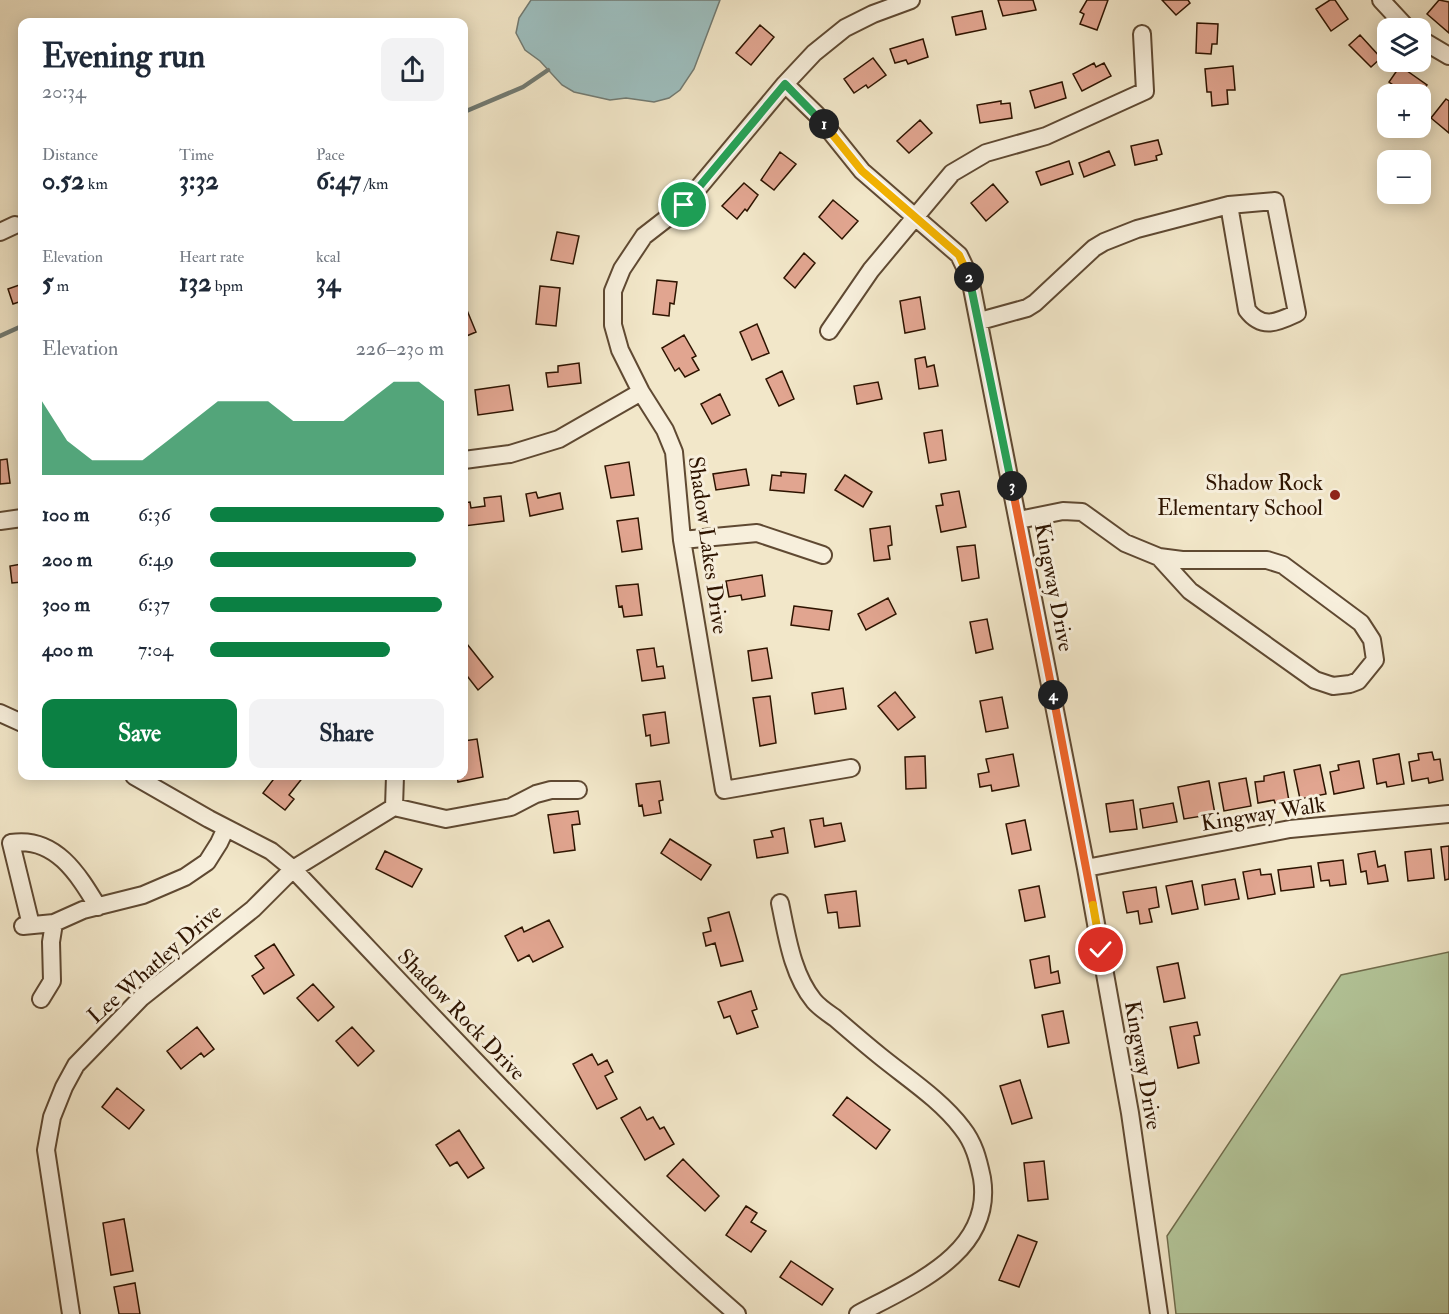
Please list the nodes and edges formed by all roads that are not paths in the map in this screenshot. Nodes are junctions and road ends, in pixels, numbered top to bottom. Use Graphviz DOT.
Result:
graph roads {
  1 [pos="911,0"];
  2 [pos="1381,0"];
  3 [pos="1398,18"];
  4 [pos="1142,34"];
  5 [pos="1431,46"];
  6 [pos="1449,57"];
  7 [pos="785,84"];
  8 [pos="1229,205"];
  9 [pos="914,216"];
  10 [pos="980,321"];
  11 [pos="829,331"];
  12 [pos="641,392"];
  13 [pos="468,459"];
  14 [pos="18,519"];
  15 [pos="1019,520"];
  16 [pos="0,521"];
  17 [pos="682,540"];
  18 [pos="823,555"];
  19 [pos="1160,557"];
  20 [pos="0,713"];
  21 [pos="18,721"];
  22 [pos="851,768"];
  23 [pos="141,780"];
  24 [pos="395,780"];
  25 [pos="578,790"];
  26 [pos="394,807"];
  27 [pos="1449,814"];
  28 [pos="225,828"];
  29 [pos="1086,868"];
  30 [pos="293,869"];
  31 [pos="780,903"];
  32 [pos="98,907"];
  33 [pos="54,923"];
  34 [pos="41,999"];
  35 [pos="72,1314"];
  36 [pos="737,1314"];
  37 [pos="858,1314"];
  38 [pos="1159,1314"];
  1 -- 7 [label="street, Shadow Lakes Drive"];
  2 -- 3 [label="street"];
  4 -- 9 [label="street"];
  5 -- 6 [label="street"];
  7 -- 9 [label="street, Kingway Drive"];
  7 -- 12 [label="street, Shadow Lakes Drive"];
  8 -- 8 [label="street"];
  8 -- 10 [label="street"];
  9 -- 10 [label="street, Kingway Drive"];
  9 -- 11 [label="street"];
  10 -- 15 [label="street, Kingway Drive"];
  12 -- 13 [label="street"];
  12 -- 17 [label="street, Shadow Lakes Drive"];
  14 -- 16 [label="street"];
  15 -- 19 [label="street"];
  15 -- 29 [label="street, Kingway Drive"];
  17 -- 18 [label="street"];
  17 -- 22 [label="street, Shadow Lakes Drive"];
  19 -- 19 [label="street"];
  20 -- 21 [label="street"];
  23 -- 28 [label="street, Shadow Rock Drive"];
  24 -- 26 [label="street"];
  25 -- 26 [label="street"];
  26 -- 30 [label="street, Lee Whatley Drive"];
  27 -- 29 [label="street, Kingway Walk"];
  28 -- 30 [label="street, Shadow Rock Drive"];
  28 -- 32 [label="street"];
  29 -- 38 [label="street, Kingway Drive"];
  30 -- 35 [label="street, Lee Whatley Drive"];
  30 -- 36 [label="street, Shadow Rock Drive"];
  31 -- 37 [label="street"];
  32 -- 33 [label="street"];
  32 -- 33 [label="street"];
  33 -- 34 [label="street"];
}
